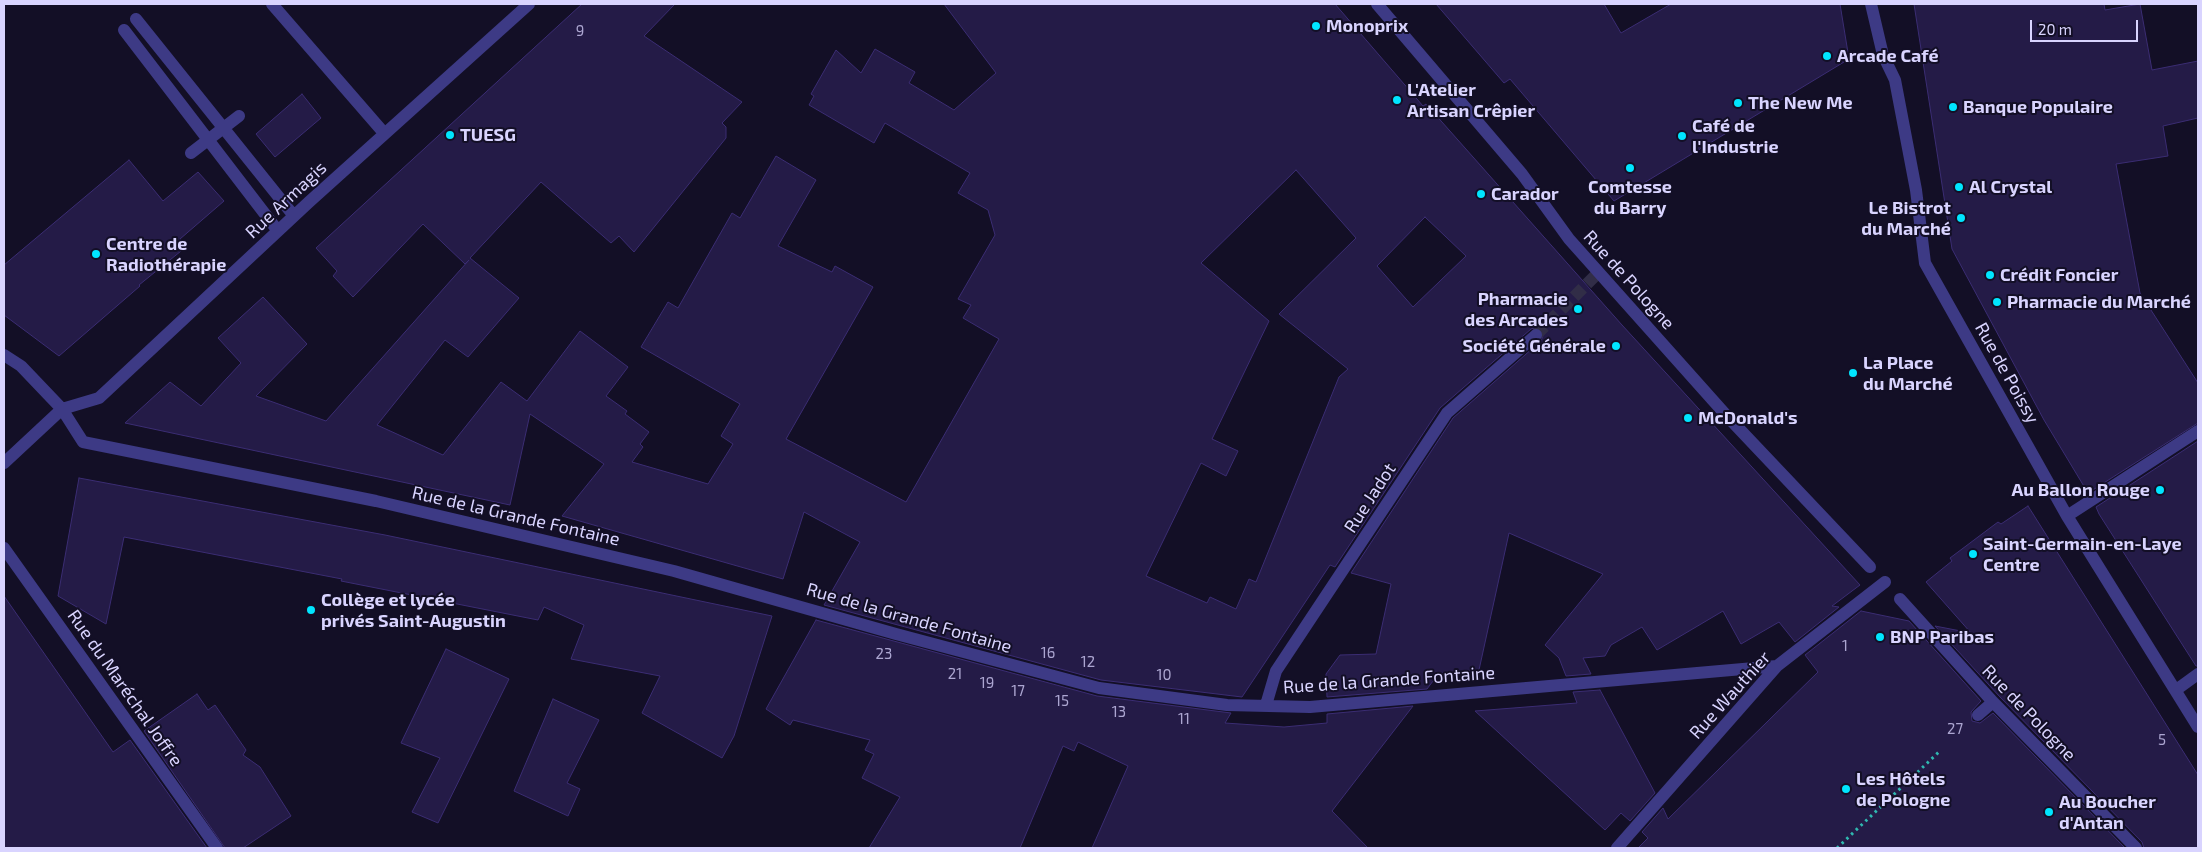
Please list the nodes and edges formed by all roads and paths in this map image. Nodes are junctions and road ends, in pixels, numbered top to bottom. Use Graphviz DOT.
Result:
graph roads {
  1 [pos="272,4"];
  2 [pos="529,4"];
  3 [pos="1377,4"];
  4 [pos="1871,4"];
  5 [pos="136,19"];
  6 [pos="124,30"];
  7 [pos="239,116"];
  8 [pos="224,127"];
  9 [pos="384,133"];
  10 [pos="209,139"];
  11 [pos="191,154"];
  12 [pos="294,216"];
  13 [pos="278,231"];
  14 [pos="1536,335"];
  15 [pos="4,355"];
  16 [pos="62,409"];
  17 [pos="2198,431"];
  18 [pos="4,463"];
  19 [pos="2066,516"];
  20 [pos="4,548"];
  21 [pos="1870,567"];
  22 [pos="1884,582"];
  23 [pos="1900,599"];
  24 [pos="1777,666"];
  25 [pos="2198,674"];
  26 [pos="2176,690"];
  27 [pos="1993,702"];
  28 [pos="1266,705"];
  29 [pos="1978,715"];
  30 [pos="2198,727"];
  31 [pos="1941,750"];
  32 [pos="218,848"];
  33 [pos="1617,848"];
  34 [pos="1837,848"];
  35 [pos="2136,848"];
  1 -- 9 [label="street"];
  2 -- 9 [label="street, Rue Armagis"];
  3 -- 21 [label="street, Rue de Pologne"];
  4 -- 19 [label="street, Rue de Poissy"];
  5 -- 8 [label="street"];
  6 -- 10 [label="street"];
  7 -- 8 [label="street"];
  8 -- 10 [label="street"];
  8 -- 12 [label="street"];
  9 -- 12 [label="street, Rue Armagis"];
  10 -- 11 [label="street"];
  10 -- 13 [label="street"];
  12 -- 13 [label="street, Rue Armagis"];
  13 -- 16 [label="street, Rue Armagis"];
  14 -- 28 [label="street, Rue Jadot"];
  15 -- 16 [label="street, Rue de la Grande Fontaine"];
  16 -- 18 [label="street"];
  16 -- 28 [label="street, Rue de la Grande Fontaine"];
  17 -- 19 [label="street"];
  19 -- 26 [label="street, Rue de Poissy"];
  20 -- 32 [label="street, Rue du Maréchal Joffre"];
  22 -- 24 [label="street, Rue Wauthier"];
  23 -- 27 [label="street, Rue de Pologne"];
  24 -- 28 [label="street, Rue de la Grande Fontaine"];
  24 -- 33 [label="street, Rue Wauthier"];
  25 -- 26 [label="street"];
  26 -- 30 [label="street, Rue de Poissy"];
  27 -- 29 [label="street"];
  27 -- 35 [label="street, Rue de Pologne"];
  31 -- 34 [label="path"];
}
